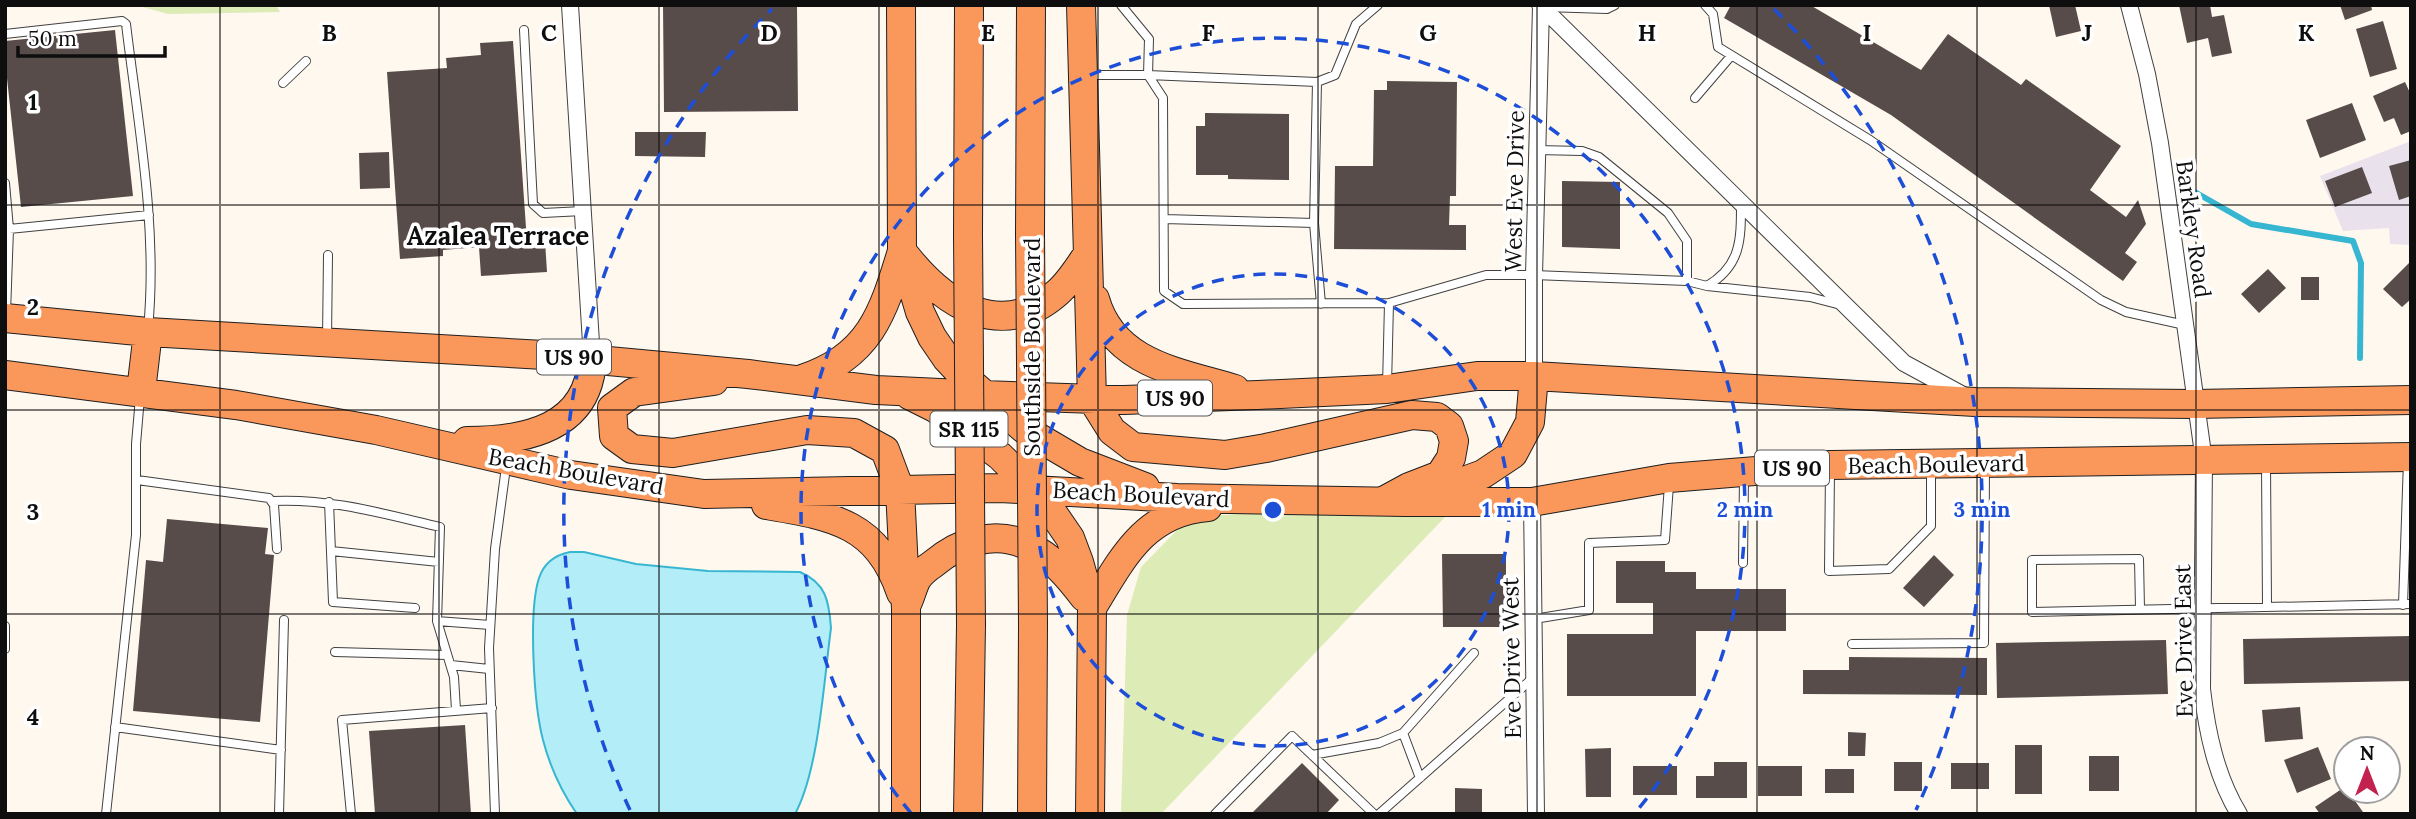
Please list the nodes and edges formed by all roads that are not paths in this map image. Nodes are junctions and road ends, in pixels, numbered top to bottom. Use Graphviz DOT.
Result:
graph roads {
  1 [pos="570,5"];
  2 [pos="903,5"];
  3 [pos="969,5"];
  4 [pos="1031,5"];
  5 [pos="1078,5"];
  6 [pos="1121,5"];
  7 [pos="1378,5"];
  8 [pos="1615,5"];
  9 [pos="1705,5"];
  10 [pos="2129,5"];
  11 [pos="1541,6"];
  12 [pos="524,30"];
  13 [pos="5,34"];
  14 [pos="1731,56"];
  15 [pos="306,61"];
  16 [pos="1081,66"];
  17 [pos="1148,75"];
  18 [pos="1317,82"];
  19 [pos="283,83"];
  20 [pos="1695,98"];
  21 [pos="1537,149"];
  22 [pos="5,183"];
  23 [pos="1741,201"];
  24 [pos="583,211"];
  25 [pos="149,215"];
  26 [pos="1164,219"];
  27 [pos="1314,223"];
  28 [pos="9,229"];
  29 [pos="902,251"];
  30 [pos="328,255"];
  31 [pos="1087,255"];
  32 [pos="1534,275"];
  33 [pos="1687,281"];
  34 [pos="1707,286"];
  35 [pos="1389,303"];
  36 [pos="1321,304"];
  37 [pos="1850,309"];
  38 [pos="5,318"];
  39 [pos="2185,325"];
  40 [pos="148,332"];
  41 [pos="327,342"];
  42 [pos="592,359"];
  43 [pos="5,374"];
  44 [pos="748,374"];
  45 [pos="1534,376"];
  46 [pos="797,380"];
  47 [pos="1387,388"];
  48 [pos="141,391"];
  49 [pos="901,391"];
  50 [pos="984,395"];
  51 [pos="1258,395"];
  52 [pos="1092,399"];
  53 [pos="2411,400"];
  54 [pos="1975,402"];
  55 [pos="2195,404"];
  56 [pos="412,438"];
  57 [pos="2409,457"];
  58 [pos="507,460"];
  59 [pos="2266,460"];
  60 [pos="2204,461"];
  61 [pos="1985,463"];
  62 [pos="1931,464"];
  63 [pos="1830,465"];
  64 [pos="1745,471"];
  65 [pos="1669,478"];
  66 [pos="137,480"];
  67 [pos="1035,489"];
  68 [pos="901,490"];
  69 [pos="705,494"];
  70 [pos="1177,498"];
  71 [pos="272,501"];
  72 [pos="1292,501"];
  73 [pos="329,502"];
  74 [pos="1394,502"];
  75 [pos="1532,502"];
  76 [pos="277,549"];
  77 [pos="331,551"];
  78 [pos="439,562"];
  79 [pos="1742,563"];
  80 [pos="2407,605"];
  81 [pos="1092,607"];
  82 [pos="2203,607"];
  83 [pos="2267,607"];
  84 [pos="415,608"];
  85 [pos="906,609"];
  86 [pos="2140,609"];
  87 [pos="1534,619"];
  88 [pos="284,620"];
  89 [pos="437,621"];
  90 [pos="490,625"];
  91 [pos="5,626"];
  92 [pos="6,636"];
  93 [pos="1853,645"];
  94 [pos="5,649"];
  95 [pos="335,652"];
  96 [pos="1474,653"];
  97 [pos="447,655"];
  98 [pos="451,666"];
  99 [pos="489,669"];
  100 [pos="1534,677"];
  101 [pos="492,708"];
  102 [pos="456,710"];
  103 [pos="115,727"];
  104 [pos="1403,733"];
  105 [pos="281,750"];
  106 [pos="1312,755"];
  107 [pos="1420,778"];
  108 [pos="908,807"];
  109 [pos="106,814"];
  110 [pos="279,814"];
  111 [pos="351,814"];
  112 [pos="495,814"];
  113 [pos="968,814"];
  114 [pos="1031,814"];
  115 [pos="1090,814"];
  116 [pos="1214,814"];
  117 [pos="1376,814"];
  118 [pos="1536,814"];
  119 [pos="2239,814"];
  1 -- 24 [label="street"];
  2 -- 29 [label="highway"];
  3 -- 113 [label="highway, SR 115, bridge"];
  4 -- 114 [label="highway, Southside Boulevard / SR 115, bridge"];
  5 -- 16 [label="highway"];
  6 -- 17 [label="lane"];
  7 -- 18 [label="lane"];
  8 -- 11 [label="lane"];
  9 -- 14 [label="lane"];
  10 -- 39 [label="street, Barkley Road"];
  11 -- 21 [label="street, West Eve Drive"];
  11 -- 23 [label="street"];
  12 -- 24 [label="lane"];
  13 -- 25 [label="lane"];
  14 -- 20 [label="lane"];
  14 -- 39 [label="lane"];
  15 -- 19 [label="lane"];
  16 -- 17 [label="lane"];
  16 -- 31 [label="highway"];
  17 -- 18 [label="lane"];
  17 -- 26 [label="lane"];
  18 -- 27 [label="lane"];
  21 -- 32 [label="street, West Eve Drive"];
  21 -- 33 [label="lane"];
  22 -- 28 [label="lane"];
  23 -- 34 [label="lane"];
  23 -- 37 [label="street"];
  24 -- 42 [label="street"];
  25 -- 28 [label="lane"];
  25 -- 40 [label="lane"];
  26 -- 27 [label="lane"];
  26 -- 36 [label="lane"];
  27 -- 36 [label="lane"];
  28 -- 38 [label="lane"];
  29 -- 31 [label="highway"];
  29 -- 46 [label="highway"];
  29 -- 50 [label="highway"];
  30 -- 41 [label="lane"];
  31 -- 51 [label="highway"];
  31 -- 52 [label="highway"];
  32 -- 33 [label="lane"];
  32 -- 35 [label="lane"];
  32 -- 45 [label="street, West Eve Drive"];
  33 -- 34 [label="lane"];
  34 -- 37 [label="lane"];
  35 -- 36 [label="lane"];
  35 -- 47 [label="lane"];
  37 -- 54 [label="street"];
  38 -- 40 [label="highway, US 90"];
  39 -- 55 [label="street, Barkley Road"];
  40 -- 41 [label="highway, US 90"];
  40 -- 48 [label="highway"];
  41 -- 42 [label="highway, US 90"];
  42 -- 44 [label="highway, US 90"];
  42 -- 56 [label="highway"];
  43 -- 48 [label="highway, Beach Boulevard / US 90"];
  44 -- 46 [label="highway, US 90"];
  44 -- 68 [label="highway"];
  45 -- 47 [label="highway, US 90"];
  45 -- 54 [label="highway, US 90"];
  45 -- 74 [label="highway"];
  46 -- 49 [label="highway, US 90"];
  47 -- 51 [label="highway, US 90"];
  48 -- 56 [label="highway, Beach Boulevard / US 90"];
  48 -- 66 [label="lane"];
  49 -- 50 [label="highway, US 90"];
  49 -- 67 [label="highway"];
  50 -- 52 [label="highway, US 90"];
  50 -- 70 [label="highway"];
  51 -- 52 [label="highway, US 90"];
  52 -- 74 [label="highway"];
  53 -- 55 [label="highway, US 90"];
  54 -- 55 [label="highway, US 90"];
  55 -- 60 [label="street, Barkley Road"];
  56 -- 58 [label="highway, Beach Boulevard / US 90"];
  57 -- 59 [label="highway, Beach Boulevard / US 90"];
  57 -- 80 [label="lane"];
  58 -- 69 [label="highway, Beach Boulevard / US 90"];
  58 -- 90 [label="lane"];
  59 -- 60 [label="highway, Beach Boulevard / US 90"];
  59 -- 83 [label="lane"];
  60 -- 61 [label="highway, Beach Boulevard / US 90"];
  60 -- 82 [label="street, Eve Drive East"];
  61 -- 62 [label="highway, Beach Boulevard / US 90"];
  61 -- 93 [label="lane"];
  62 -- 63 [label="highway, Beach Boulevard / US 90"];
  62 -- 63 [label="lane"];
  63 -- 64 [label="highway, Beach Boulevard / US 90"];
  64 -- 65 [label="highway, Beach Boulevard / US 90"];
  64 -- 79 [label="lane"];
  65 -- 75 [label="highway, Beach Boulevard / US 90"];
  65 -- 87 [label="lane"];
  66 -- 71 [label="lane"];
  66 -- 103 [label="lane"];
  67 -- 68 [label="highway, Beach Boulevard / US 90"];
  67 -- 70 [label="highway, Beach Boulevard / US 90"];
  67 -- 81 [label="highway"];
  68 -- 69 [label="highway, Beach Boulevard / US 90"];
  68 -- 85 [label="highway"];
  69 -- 85 [label="highway"];
  70 -- 72 [label="highway, Beach Boulevard / US 90"];
  71 -- 73 [label="lane"];
  71 -- 76 [label="lane"];
  72 -- 74 [label="highway, Beach Boulevard / US 90"];
  72 -- 81 [label="highway"];
  73 -- 77 [label="lane"];
  73 -- 78 [label="lane"];
  74 -- 75 [label="highway, Beach Boulevard / US 90"];
  75 -- 87 [label="street, Eve Drive West"];
  77 -- 78 [label="lane"];
  77 -- 84 [label="lane"];
  78 -- 89 [label="lane"];
  80 -- 83 [label="lane"];
  81 -- 85 [label="highway"];
  81 -- 115 [label="highway"];
  82 -- 83 [label="lane"];
  82 -- 86 [label="lane"];
  82 -- 119 [label="street, Eve Drive East"];
  85 -- 108 [label="highway"];
  86 -- 86 [label="lane"];
  87 -- 100 [label="street, Eve Drive West"];
  88 -- 105 [label="lane"];
  89 -- 90 [label="lane"];
  89 -- 97 [label="lane"];
  90 -- 99 [label="lane"];
  91 -- 92 [label="lane"];
  92 -- 94 [label="lane"];
  95 -- 97 [label="lane"];
  96 -- 104 [label="lane"];
  97 -- 98 [label="lane"];
  98 -- 99 [label="lane"];
  98 -- 102 [label="lane"];
  99 -- 101 [label="lane"];
  100 -- 107 [label="lane"];
  100 -- 118 [label="street, Eve Drive West"];
  101 -- 102 [label="lane"];
  101 -- 112 [label="lane"];
  102 -- 111 [label="lane"];
  103 -- 105 [label="lane"];
  103 -- 109 [label="lane"];
  104 -- 106 [label="lane"];
  104 -- 107 [label="lane"];
  105 -- 110 [label="lane"];
  106 -- 116 [label="lane"];
  106 -- 117 [label="lane"];
  107 -- 117 [label="lane"];
}
